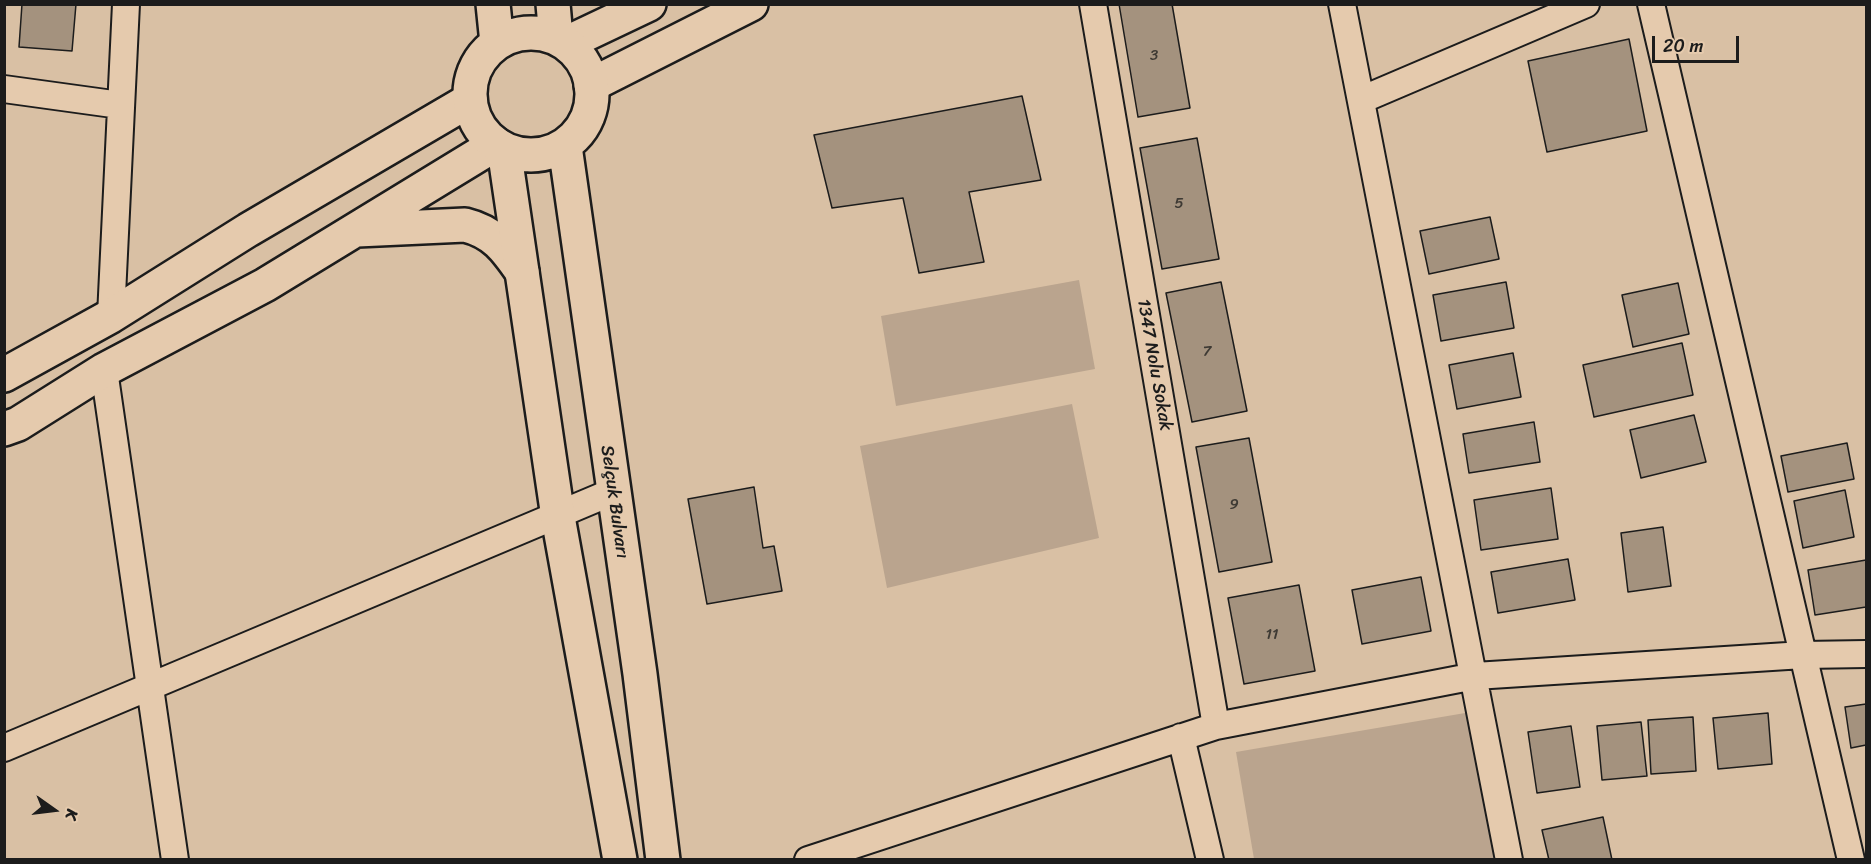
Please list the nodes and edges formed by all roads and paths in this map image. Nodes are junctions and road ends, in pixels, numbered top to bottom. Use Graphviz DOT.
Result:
graph roads {
  1 [pos="126,4"];
  2 [pos="493,4"];
  3 [pos="553,4"];
  4 [pos="649,4"];
  5 [pos="751,4"];
  6 [pos="1093,4"];
  7 [pos="1342,4"];
  8 [pos="1586,4"];
  9 [pos="1651,4"];
  10 [pos="562,41"];
  11 [pos="497,43"];
  12 [pos="591,85"];
  13 [pos="4,89"];
  14 [pos="471,100"];
  15 [pos="1361,100"];
  16 [pos="120,105"];
  17 [pos="565,146"];
  18 [pos="500,147"];
  19 [pos="355,230"];
  20 [pos="522,272"];
  21 [pos="111,316"];
  22 [pos="104,370"];
  23 [pos="4,375"];
  24 [pos="4,429"];
  25 [pos="612,492"];
  26 [pos="558,517"];
  27 [pos="1866,654"];
  28 [pos="1803,655"];
  29 [pos="1475,676"];
  30 [pos="148,686"];
  31 [pos="1216,726"];
  32 [pos="1181,737"];
  33 [pos="4,748"];
  34 [pos="175,860"];
  35 [pos="620,860"];
  36 [pos="663,860"];
  37 [pos="808,860"];
  38 [pos="1210,860"];
  39 [pos="1509,860"];
  40 [pos="1851,860"];
  1 -- 16 [label="street"];
  2 -- 11 [label="main road"];
  3 -- 10 [label="main road"];
  4 -- 10 [label="main road"];
  5 -- 12 [label="main road"];
  6 -- 31 [label="street, 1347 Nolu Sokak"];
  7 -- 15 [label="street"];
  8 -- 15 [label="street"];
  9 -- 28 [label="street"];
  10 -- 11 [label="main road"];
  10 -- 12 [label="main road"];
  11 -- 14 [label="main road"];
  12 -- 17 [label="main road"];
  13 -- 16 [label="street"];
  14 -- 18 [label="main road"];
  14 -- 21 [label="main road"];
  15 -- 29 [label="street"];
  16 -- 21 [label="street"];
  17 -- 18 [label="main road"];
  17 -- 25 [label="main road, Selçuk Bulvarı"];
  18 -- 19 [label="main road"];
  18 -- 20 [label="main road"];
  19 -- 20 [label="main road"];
  19 -- 22 [label="main road"];
  20 -- 26 [label="main road"];
  21 -- 23 [label="main road"];
  22 -- 24 [label="main road"];
  22 -- 30 [label="street"];
  25 -- 26 [label="street"];
  25 -- 36 [label="main road, Selçuk Bulvarı"];
  26 -- 30 [label="street"];
  26 -- 35 [label="main road"];
  27 -- 28 [label="street"];
  28 -- 29 [label="street"];
  28 -- 40 [label="street"];
  29 -- 31 [label="street"];
  29 -- 39 [label="street"];
  30 -- 33 [label="street"];
  30 -- 34 [label="street"];
  31 -- 32 [label="street"];
  32 -- 37 [label="street"];
  32 -- 38 [label="street"];
}
